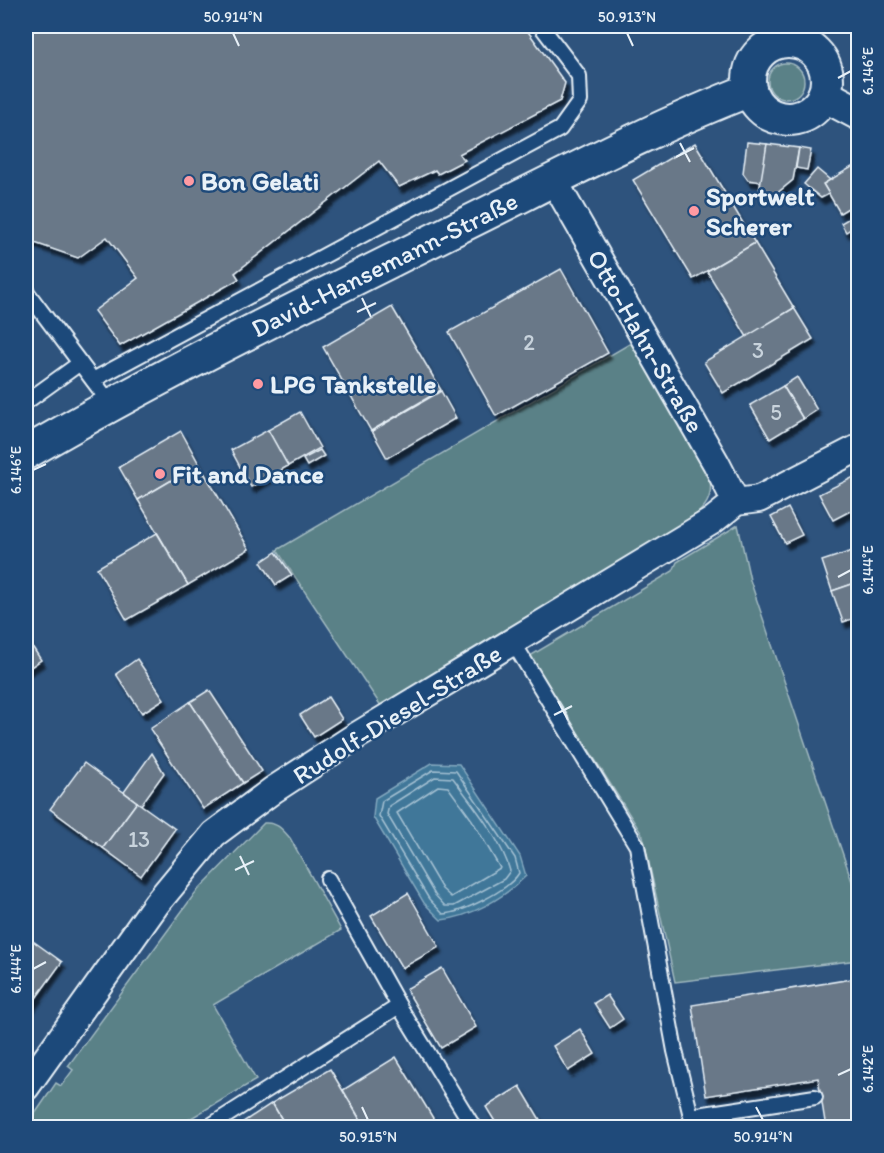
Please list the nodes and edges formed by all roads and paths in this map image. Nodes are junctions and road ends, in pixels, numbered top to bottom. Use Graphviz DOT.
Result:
graph roads {
  1 [pos="541,26"];
  2 [pos="793,33"];
  3 [pos="750,90"];
  4 [pos="824,95"];
  5 [pos="858,113"];
  6 [pos="554,180"];
  7 [pos="26,291"];
  8 [pos="80,363"];
  9 [pos="102,392"];
  10 [pos="26,402"];
  11 [pos="858,448"];
  12 [pos="26,453"];
  13 [pos="736,502"];
  14 [pos="513,642"];
  15 [pos="328,879"];
  16 [pos="399,1006"];
  17 [pos="26,1088"];
  18 [pos="815,1097"];
  19 [pos="207,1128"];
  20 [pos="474,1128"];
  1 -- 9 [label="lane"];
  2 -- 3 [label="street"];
  2 -- 4 [label="street"];
  3 -- 4 [label="street"];
  3 -- 6 [label="street, David-Hansemann-Straße"];
  4 -- 5 [label="street"];
  6 -- 9 [label="street, David-Hansemann-Straße"];
  6 -- 13 [label="street, Otto-Hahn-Straße"];
  7 -- 8 [label="lane"];
  8 -- 9 [label="lane"];
  8 -- 10 [label="lane"];
  9 -- 12 [label="street, David-Hansemann-Straße"];
  11 -- 13 [label="street, Rudolf-Diesel-Straße"];
  13 -- 14 [label="street, Rudolf-Diesel-Straße"];
  14 -- 17 [label="street, Rudolf-Diesel-Straße"];
  14 -- 18 [label="lane"];
  15 -- 16 [label="lane"];
  16 -- 19 [label="lane"];
  16 -- 20 [label="lane"];
}
